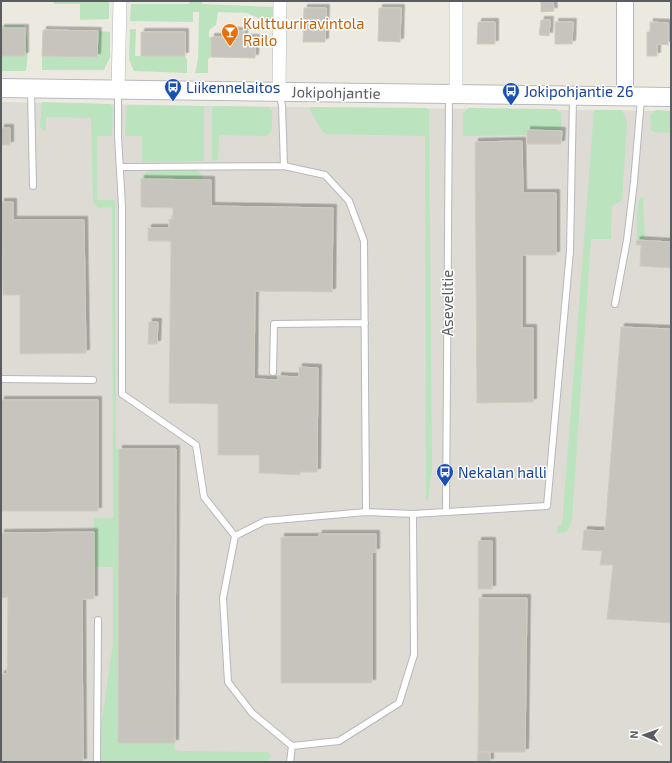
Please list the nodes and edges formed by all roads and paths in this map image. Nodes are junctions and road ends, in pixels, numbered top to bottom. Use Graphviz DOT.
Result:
graph roads {
  1 [pos="120,1"];
  2 [pos="280,1"];
  3 [pos="456,1"];
  4 [pos="626,1"];
  5 [pos="1,88"];
  6 [pos="31,89"];
  7 [pos="118,90"];
  8 [pos="279,91"];
  9 [pos="452,93"];
  10 [pos="573,95"];
  11 [pos="633,96"];
  12 [pos="671,97"];
  13 [pos="284,166"];
  14 [pos="120,167"];
  15 [pos="33,186"];
  16 [pos="615,304"];
  17 [pos="365,323"];
  18 [pos="273,372"];
  19 [pos="1,379"];
  20 [pos="93,380"];
  21 [pos="366,512"];
  22 [pos="446,512"];
  23 [pos="413,514"];
  24 [pos="235,536"];
  25 [pos="98,620"];
  26 [pos="292,746"];
  27 [pos="97,762"];
  28 [pos="290,762"];
  1 -- 7 [label="street"];
  2 -- 8 [label="street"];
  3 -- 9 [label="street, Asevelitie"];
  4 -- 11 [label="street"];
  5 -- 6 [label="main road, Jokipohjantie"];
  6 -- 7 [label="main road, Jokipohjantie"];
  6 -- 15 [label="lane"];
  7 -- 8 [label="main road, Jokipohjantie"];
  7 -- 14 [label="lane"];
  8 -- 9 [label="main road, Jokipohjantie"];
  8 -- 13 [label="lane"];
  9 -- 10 [label="main road, Jokipohjantie"];
  9 -- 22 [label="lane, Asevelitie"];
  10 -- 11 [label="main road, Jokipohjantie"];
  10 -- 22 [label="lane"];
  11 -- 12 [label="main road, Jokipohjantie"];
  11 -- 16 [label="lane"];
  13 -- 14 [label="lane"];
  13 -- 17 [label="lane"];
  14 -- 24 [label="lane"];
  17 -- 18 [label="lane"];
  17 -- 21 [label="lane"];
  19 -- 20 [label="lane"];
  21 -- 23 [label="lane"];
  21 -- 24 [label="lane"];
  22 -- 23 [label="lane"];
  23 -- 26 [label="lane"];
  24 -- 26 [label="lane"];
  25 -- 27 [label="lane"];
  26 -- 28 [label="lane"];
}
